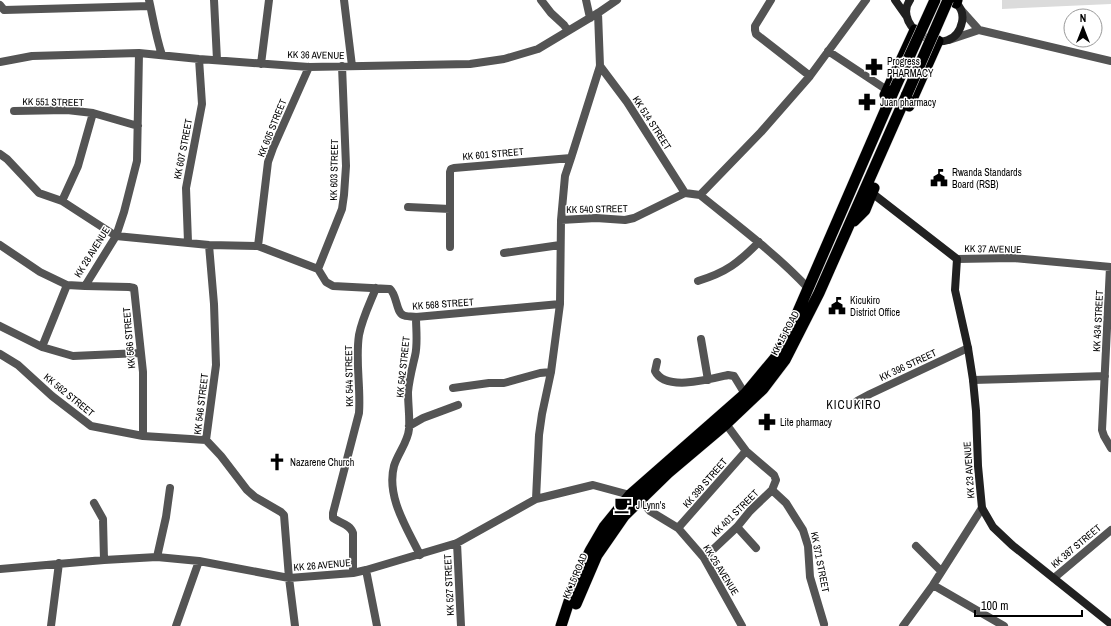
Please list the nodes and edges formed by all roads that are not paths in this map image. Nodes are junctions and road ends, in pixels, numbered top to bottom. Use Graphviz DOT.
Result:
graph roads {
  1 [pos="214,0"];
  2 [pos="269,0"];
  3 [pos="344,0"];
  4 [pos="541,0"];
  5 [pos="617,0"];
  6 [pos="771,0"];
  7 [pos="866,0"];
  8 [pos="895,0"];
  9 [pos="910,0"];
  10 [pos="934,0"];
  11 [pos="585,2"];
  12 [pos="149,3"];
  13 [pos="955,3"];
  14 [pos="0,5"];
  15 [pos="594,16"];
  16 [pos="908,18"];
  17 [pos="915,30"];
  18 [pos="980,30"];
  19 [pos="568,31"];
  20 [pos="943,41"];
  21 [pos="828,51"];
  22 [pos="139,53"];
  23 [pos="162,55"];
  24 [pos="200,59"];
  25 [pos="217,60"];
  26 [pos="1111,61"];
  27 [pos="0,62"];
  28 [pos="261,64"];
  29 [pos="342,66"];
  30 [pos="352,66"];
  31 [pos="600,66"];
  32 [pos="310,67"];
  33 [pos="810,76"];
  34 [pos="891,89"];
  35 [pos="14,111"];
  36 [pos="93,113"];
  37 [pos="138,126"];
  38 [pos="0,154"];
  39 [pos="571,158"];
  40 [pos="685,193"];
  41 [pos="872,193"];
  42 [pos="700,195"];
  43 [pos="62,201"];
  44 [pos="408,208"];
  45 [pos="450,209"];
  46 [pos="560,220"];
  47 [pos="850,225"];
  48 [pos="116,236"];
  49 [pos="188,242"];
  50 [pos="759,242"];
  51 [pos="0,245"];
  52 [pos="209,245"];
  53 [pos="560,245"];
  54 [pos="258,246"];
  55 [pos="450,247"];
  56 [pos="504,253"];
  57 [pos="957,259"];
  58 [pos="1111,267"];
  59 [pos="318,269"];
  60 [pos="698,281"];
  61 [pos="67,285"];
  62 [pos="85,286"];
  63 [pos="376,288"];
  64 [pos="808,288"];
  65 [pos="560,304"];
  66 [pos="416,317"];
  67 [pos="0,326"];
  68 [pos="701,339"];
  69 [pos="42,347"];
  70 [pos="968,348"];
  71 [pos="140,353"];
  72 [pos="0,354"];
  73 [pos="657,362"];
  74 [pos="551,372"];
  75 [pos="1105,376"];
  76 [pos="708,380"];
  77 [pos="973,380"];
  78 [pos="453,388"];
  79 [pos="745,394"];
  80 [pos="857,401"];
  81 [pos="458,405"];
  82 [pos="726,424"];
  83 [pos="409,426"];
  84 [pos="143,436"];
  85 [pos="206,440"];
  86 [pos="1111,448"];
  87 [pos="746,451"];
  88 [pos="170,488"];
  89 [pos="772,490"];
  90 [pos="635,498"];
  91 [pos="536,499"];
  92 [pos="94,503"];
  93 [pos="982,508"];
  94 [pos="737,527"];
  95 [pos="678,528"];
  96 [pos="1111,530"];
  97 [pos="457,543"];
  98 [pos="916,546"];
  99 [pos="756,548"];
  100 [pos="420,554"];
  101 [pos="158,557"];
  102 [pos="704,558"];
  103 [pos="104,560"];
  104 [pos="199,561"];
  105 [pos="59,563"];
  106 [pos="0,569"];
  107 [pos="366,570"];
  108 [pos="941,571"];
  109 [pos="353,573"];
  110 [pos="289,578"];
  111 [pos="1054,578"];
  112 [pos="933,585"];
  113 [pos="824,624"];
  114 [pos="1111,624"];
  115 [pos="51,626"];
  116 [pos="176,626"];
  117 [pos="294,626"];
  118 [pos="377,626"];
  119 [pos="461,626"];
  120 [pos="561,626"];
  121 [pos="569,626"];
  122 [pos="742,626"];
  123 [pos="903,626"];
  124 [pos="1004,626"];
  1 -- 25 [label="street"];
  2 -- 28 [label="street"];
  3 -- 30 [label="street"];
  4 -- 19 [label="street"];
  5 -- 15 [label="street, KK 36 AVENUE"];
  6 -- 33 [label="street"];
  7 -- 21 [label="street"];
  8 -- 16 [label="main road"];
  9 -- 16 [label="main road"];
  10 -- 34 [label="highway, KK 15 ROAD, bridge"];
  11 -- 15 [label="street"];
  12 -- 14 [label="street"];
  12 -- 23 [label="street"];
  13 -- 18 [label="street"];
  13 -- 20 [label="main road"];
  13 -- 47 [label="highway, KK 15 ROAD, bridge"];
  15 -- 19 [label="street, KK 36 AVENUE"];
  15 -- 31 [label="street"];
  16 -- 17 [label="main road"];
  17 -- 20 [label="main road"];
  17 -- 34 [label="highway"];
  18 -- 20 [label="street"];
  18 -- 26 [label="street"];
  19 -- 30 [label="street, KK 36 AVENUE"];
  20 -- 41 [label="highway"];
  21 -- 33 [label="street"];
  21 -- 34 [label="street"];
  22 -- 23 [label="street, KK 36 AVENUE"];
  22 -- 27 [label="street, KK 36 AVENUE"];
  22 -- 37 [label="street, KK 28 AVENUE"];
  23 -- 24 [label="street, KK 36 AVENUE"];
  24 -- 25 [label="street, KK 36 AVENUE"];
  24 -- 49 [label="street, KK 607 STREET"];
  25 -- 28 [label="street, KK 36 AVENUE"];
  28 -- 32 [label="street, KK 36 AVENUE"];
  29 -- 30 [label="street, KK 36 AVENUE"];
  29 -- 32 [label="street, KK 36 AVENUE"];
  29 -- 59 [label="street, KK 603 STREET"];
  31 -- 39 [label="street"];
  31 -- 40 [label="street, KK 514 STREET"];
  32 -- 54 [label="street, KK 605 STREET"];
  33 -- 42 [label="street"];
  34 -- 64 [label="highway, KK 15 ROAD"];
  35 -- 36 [label="street, KK 551 STREET"];
  36 -- 37 [label="street, KK 551 STREET"];
  36 -- 43 [label="street"];
  37 -- 48 [label="street, KK 28 AVENUE"];
  38 -- 43 [label="street"];
  39 -- 45 [label="street, KK 601 STREET"];
  39 -- 46 [label="street"];
  40 -- 42 [label="street"];
  40 -- 46 [label="street, KK 540 STREET"];
  41 -- 47 [label="highway"];
  41 -- 57 [label="main road, KK 37 AVENUE"];
  42 -- 50 [label="street"];
  43 -- 48 [label="street"];
  44 -- 45 [label="street"];
  45 -- 55 [label="street"];
  46 -- 53 [label="street, KK 540 STREET"];
  47 -- 82 [label="highway, KK 15 ROAD"];
  48 -- 49 [label="street"];
  48 -- 62 [label="street, KK 28 AVENUE"];
  49 -- 52 [label="street"];
  50 -- 60 [label="street"];
  50 -- 64 [label="street"];
  51 -- 61 [label="street"];
  52 -- 54 [label="street"];
  52 -- 85 [label="street, KK 546 STREET"];
  53 -- 56 [label="street"];
  53 -- 65 [label="street, KK 540 STREET"];
  54 -- 59 [label="street"];
  57 -- 58 [label="street, KK 37 AVENUE"];
  57 -- 70 [label="main road, KK 23 AVENUE"];
  58 -- 75 [label="street, KK 434 STREET"];
  59 -- 63 [label="street, KK 568 STREET"];
  61 -- 62 [label="street, KK 28 AVENUE"];
  61 -- 69 [label="street, KK 28 AVENUE"];
  62 -- 71 [label="street, KK 566 STREET"];
  63 -- 66 [label="street, KK 568 STREET"];
  63 -- 109 [label="street, KK 544 STREET"];
  64 -- 79 [label="highway, KK 15 ROAD"];
  65 -- 66 [label="street, KK 568 STREET"];
  65 -- 74 [label="street, KK 540 STREET"];
  66 -- 83 [label="street, KK 542 STREET"];
  67 -- 69 [label="street"];
  68 -- 76 [label="street"];
  69 -- 71 [label="street"];
  70 -- 77 [label="main road, KK 23 AVENUE"];
  70 -- 80 [label="street, KK 396 STREET"];
  71 -- 84 [label="street, KK 566 STREET"];
  72 -- 84 [label="street, KK 562 STREET"];
  73 -- 76 [label="street"];
  74 -- 78 [label="street"];
  74 -- 91 [label="street, KK 540 STREET"];
  75 -- 77 [label="street"];
  75 -- 86 [label="street, KK 434 STREET"];
  76 -- 79 [label="street"];
  77 -- 93 [label="main road, KK 23 AVENUE"];
  79 -- 90 [label="highway, KK 15 ROAD"];
  81 -- 83 [label="street"];
  82 -- 87 [label="street"];
  82 -- 90 [label="highway, KK 15 ROAD"];
  83 -- 100 [label="street, KK 542 STREET"];
  84 -- 85 [label="street, KK 562 STREET"];
  85 -- 110 [label="street, KK 546 STREET"];
  87 -- 89 [label="street, KK 401 STREET"];
  87 -- 95 [label="street, KK 399 STREET"];
  88 -- 101 [label="street"];
  89 -- 94 [label="street, KK 401 STREET"];
  89 -- 113 [label="street, KK 371 STREET"];
  90 -- 91 [label="street, KK 26 AVENUE"];
  90 -- 95 [label="street, KK 25 AVENUE"];
  90 -- 120 [label="highway, KK 15 ROAD"];
  90 -- 121 [label="highway, KK 15 ROAD"];
  91 -- 97 [label="street, KK 26 AVENUE"];
  92 -- 103 [label="street"];
  93 -- 108 [label="street"];
  93 -- 111 [label="main road, KK 23 AVENUE"];
  94 -- 99 [label="street"];
  94 -- 102 [label="street, KK 401 STREET"];
  95 -- 102 [label="street, KK 25 AVENUE"];
  96 -- 111 [label="street, KK 387 STREET"];
  97 -- 100 [label="street, KK 26 AVENUE"];
  97 -- 119 [label="street, KK 527 STREET"];
  98 -- 108 [label="street"];
  100 -- 107 [label="street, KK 26 AVENUE"];
  101 -- 103 [label="street, KK 26 AVENUE"];
  101 -- 104 [label="street, KK 26 AVENUE"];
  102 -- 122 [label="street, KK 25 AVENUE"];
  103 -- 105 [label="street, KK 26 AVENUE"];
  104 -- 110 [label="street, KK 26 AVENUE"];
  104 -- 116 [label="street"];
  105 -- 106 [label="street, KK 26 AVENUE"];
  105 -- 115 [label="street"];
  107 -- 109 [label="street, KK 26 AVENUE"];
  107 -- 118 [label="street"];
  108 -- 112 [label="street"];
  109 -- 110 [label="street, KK 26 AVENUE"];
  110 -- 117 [label="street"];
  111 -- 114 [label="main road, KK 23 AVENUE"];
  112 -- 123 [label="street"];
  112 -- 124 [label="street"];
}
